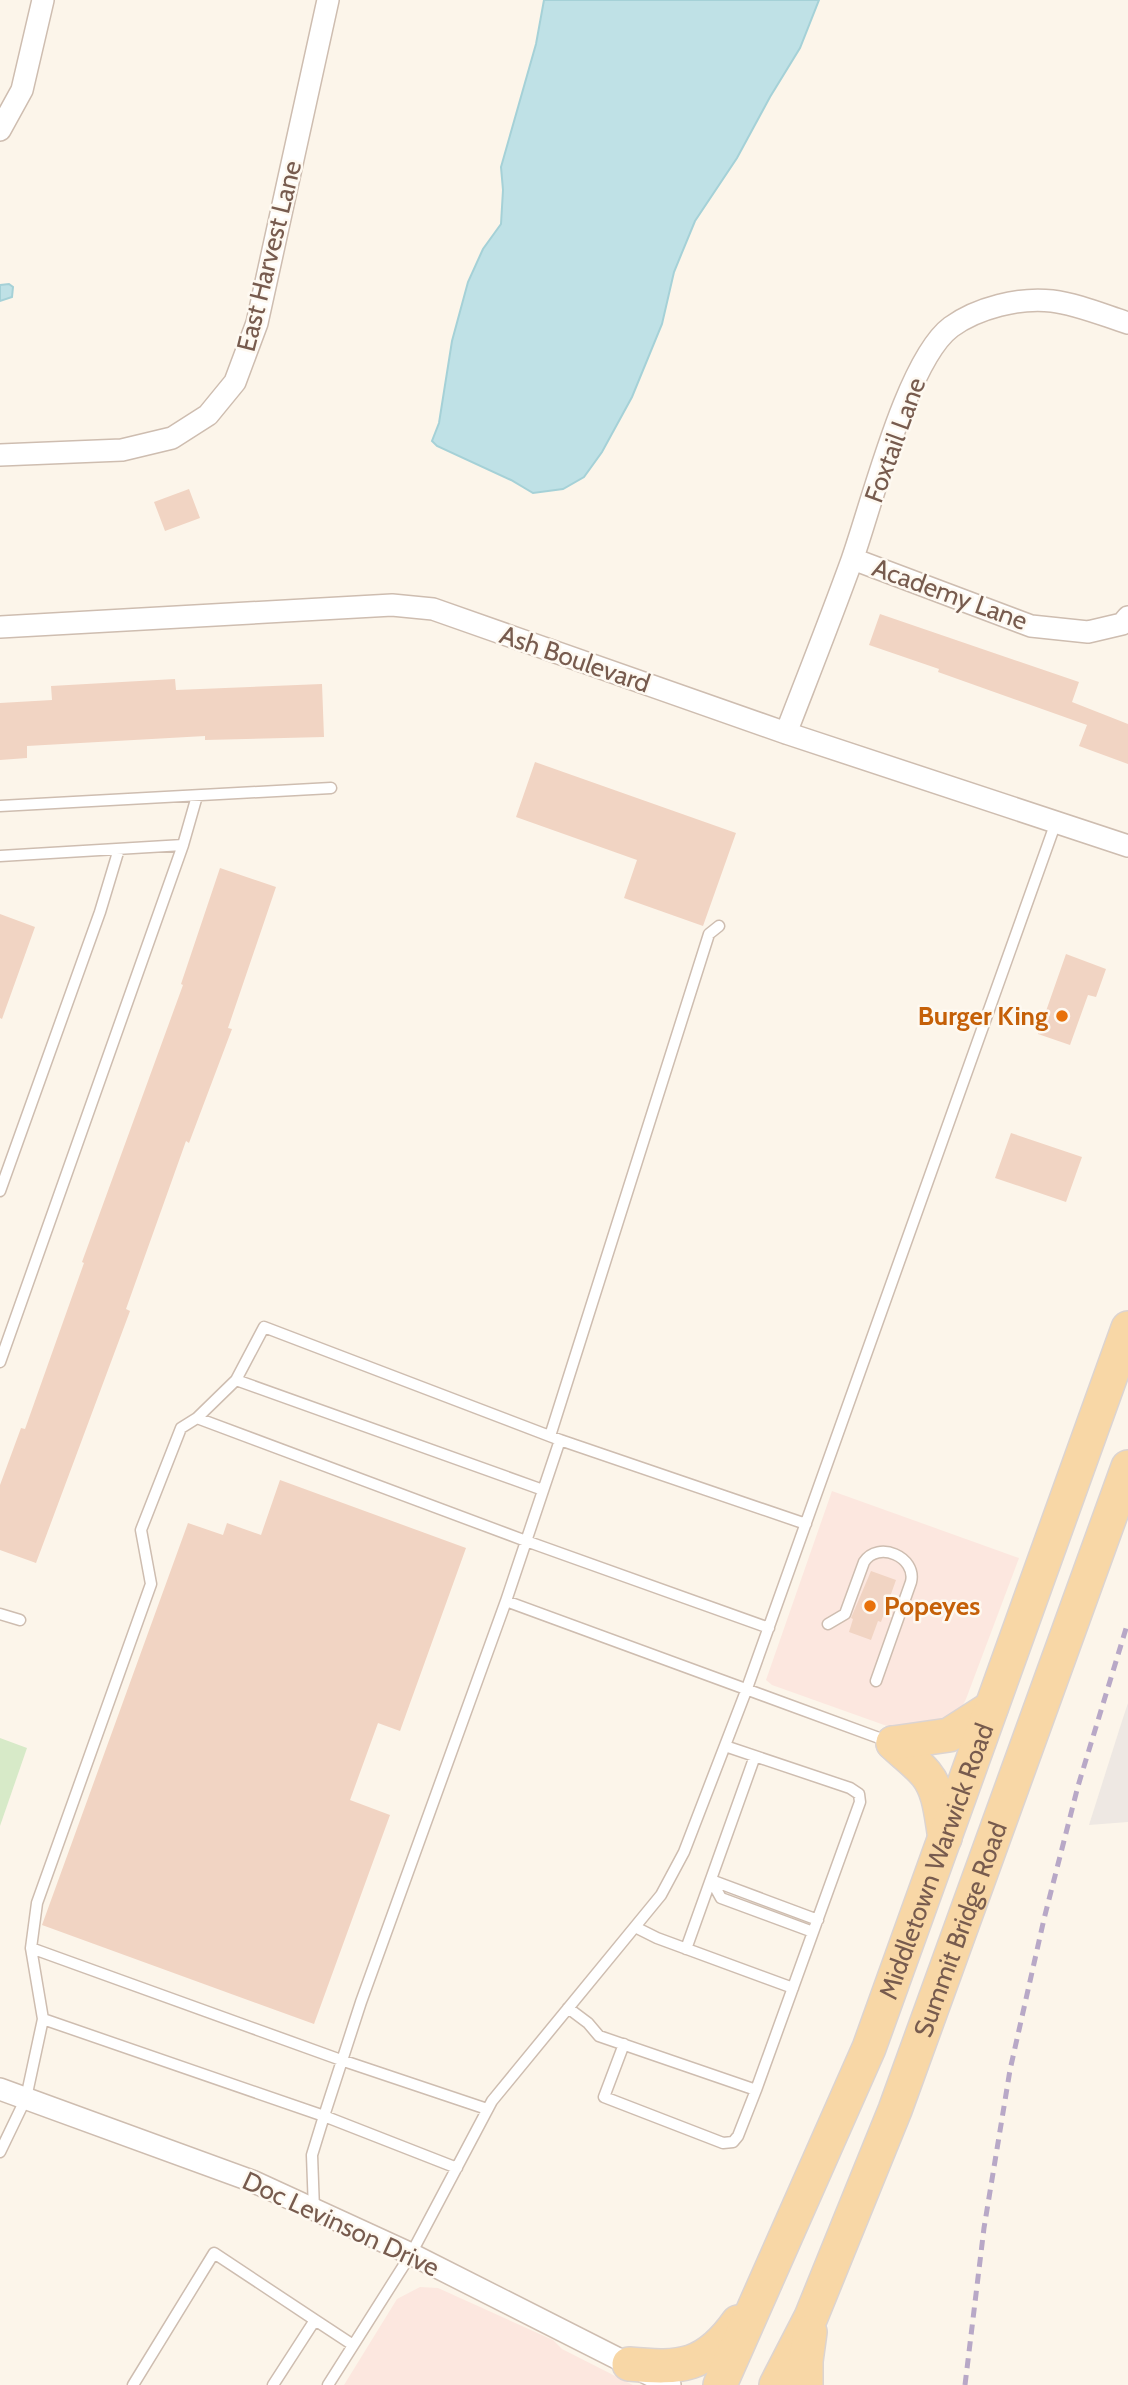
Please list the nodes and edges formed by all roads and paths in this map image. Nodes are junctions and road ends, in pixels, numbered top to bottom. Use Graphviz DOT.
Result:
graph roads {
  1 [pos="43,0"];
  2 [pos="328,0"];
  3 [pos="0,130"];
  4 [pos="1128,323"];
  5 [pos="0,456"];
  6 [pos="853,559"];
  7 [pos="1128,617"];
  8 [pos="0,627"];
  9 [pos="786,733"];
  10 [pos="331,789"];
  11 [pos="197,796"];
  12 [pos="0,806"];
  13 [pos="1056,822"];
  14 [pos="183,845"];
  15 [pos="1128,846"];
  16 [pos="119,849"];
  17 [pos="0,856"];
  18 [pos="719,926"];
  19 [pos="0,1191"];
  20 [pos="1128,1328"];
  21 [pos="0,1362"];
  22 [pos="236,1380"];
  23 [pos="197,1418"];
  24 [pos="555,1438"];
  25 [pos="1128,1467"];
  26 [pos="542,1490"];
  27 [pos="806,1524"];
  28 [pos="526,1541"];
  29 [pos="506,1601"];
  30 [pos="0,1614"];
  31 [pos="20,1620"];
  32 [pos="828,1624"];
  33 [pos="769,1628"];
  34 [pos="876,1681"];
  35 [pos="747,1691"];
  36 [pos="991,1708"];
  37 [pos="893,1743"];
  38 [pos="725,1746"];
  39 [pos="755,1756"];
  40 [pos="945,1838"];
  41 [pos="711,1880"];
  42 [pos="818,1920"];
  43 [pos="635,1927"];
  44 [pos="813,1932"];
  45 [pos="31,1948"];
  46 [pos="686,1949"];
  47 [pos="793,1988"];
  48 [pos="568,2008"];
  49 [pos="43,2019"];
  50 [pos="624,2044"];
  51 [pos="341,2060"];
  52 [pos="0,2089"];
  53 [pos="756,2090"];
  54 [pos="26,2098"];
  55 [pos="487,2109"];
  56 [pos="324,2116"];
  57 [pos="0,2152"];
  58 [pos="457,2168"];
  59 [pos="314,2210"];
  60 [pos="411,2254"];
  61 [pos="764,2286"];
  62 [pos="811,2317"];
  63 [pos="315,2320"];
  64 [pos="353,2345"];
  65 [pos="629,2364"];
  66 [pos="133,2385"];
  67 [pos="274,2385"];
  68 [pos="328,2385"];
  69 [pos="670,2385"];
  70 [pos="720,2385"];
  71 [pos="776,2385"];
  72 [pos="807,2385"];
  1 -- 3 [label="street"];
  2 -- 5 [label="street, East Harvest Lane"];
  4 -- 6 [label="street, Foxtail Lane"];
  6 -- 7 [label="street, Academy Lane"];
  6 -- 9 [label="street, Foxtail Lane"];
  8 -- 9 [label="street, Ash Boulevard"];
  9 -- 13 [label="street, Ash Boulevard"];
  10 -- 11 [label="lane"];
  11 -- 12 [label="lane"];
  11 -- 14 [label="lane"];
  13 -- 15 [label="street, Ash Boulevard"];
  13 -- 27 [label="lane"];
  14 -- 16 [label="lane"];
  14 -- 21 [label="lane"];
  16 -- 17 [label="lane"];
  16 -- 19 [label="lane"];
  18 -- 24 [label="lane"];
  20 -- 36 [label="main road, Middletown Warwick Road"];
  22 -- 23 [label="lane"];
  22 -- 24 [label="lane"];
  22 -- 26 [label="lane"];
  23 -- 28 [label="lane"];
  23 -- 45 [label="lane"];
  24 -- 26 [label="lane"];
  24 -- 27 [label="lane"];
  25 -- 62 [label="main road, Summit Bridge Road"];
  26 -- 28 [label="lane"];
  27 -- 33 [label="lane"];
  28 -- 29 [label="lane"];
  28 -- 33 [label="lane"];
  29 -- 35 [label="lane"];
  29 -- 51 [label="lane"];
  30 -- 31 [label="lane"];
  32 -- 34 [label="lane"];
  33 -- 35 [label="lane"];
  35 -- 37 [label="lane"];
  35 -- 38 [label="lane"];
  36 -- 37 [label="main road"];
  36 -- 40 [label="main road, Middletown Warwick Road"];
  37 -- 40 [label="main road"];
  38 -- 39 [label="lane"];
  38 -- 43 [label="lane"];
  39 -- 41 [label="lane"];
  39 -- 42 [label="lane"];
  40 -- 61 [label="main road, Middletown Warwick Road"];
  41 -- 42 [label="lane"];
  41 -- 44 [label="lane"];
  41 -- 46 [label="lane"];
  42 -- 44 [label="lane"];
  43 -- 46 [label="lane"];
  43 -- 48 [label="lane"];
  44 -- 47 [label="lane"];
  45 -- 49 [label="lane"];
  45 -- 51 [label="lane"];
  46 -- 47 [label="lane"];
  47 -- 53 [label="lane"];
  48 -- 50 [label="lane"];
  48 -- 55 [label="lane"];
  49 -- 54 [label="lane"];
  49 -- 56 [label="lane"];
  50 -- 53 [label="lane"];
  50 -- 53 [label="lane"];
  51 -- 55 [label="lane"];
  51 -- 56 [label="lane"];
  52 -- 54 [label="street, Doc Levinson Drive"];
  54 -- 57 [label="lane"];
  54 -- 59 [label="street, Doc Levinson Drive"];
  55 -- 58 [label="lane"];
  56 -- 58 [label="lane"];
  56 -- 59 [label="lane"];
  58 -- 60 [label="lane"];
  59 -- 60 [label="street, Doc Levinson Drive"];
  60 -- 64 [label="lane"];
  60 -- 65 [label="street, Doc Levinson Drive"];
  61 -- 65 [label="main road"];
  61 -- 70 [label="main road, Middletown Warwick Road"];
  62 -- 71 [label="main road, Summit Bridge Road"];
  62 -- 72 [label="main road"];
  63 -- 64 [label="lane"];
  63 -- 66 [label="lane"];
  63 -- 67 [label="lane"];
  64 -- 68 [label="lane"];
  65 -- 69 [label="street, Doc Levinson Drive"];
}
